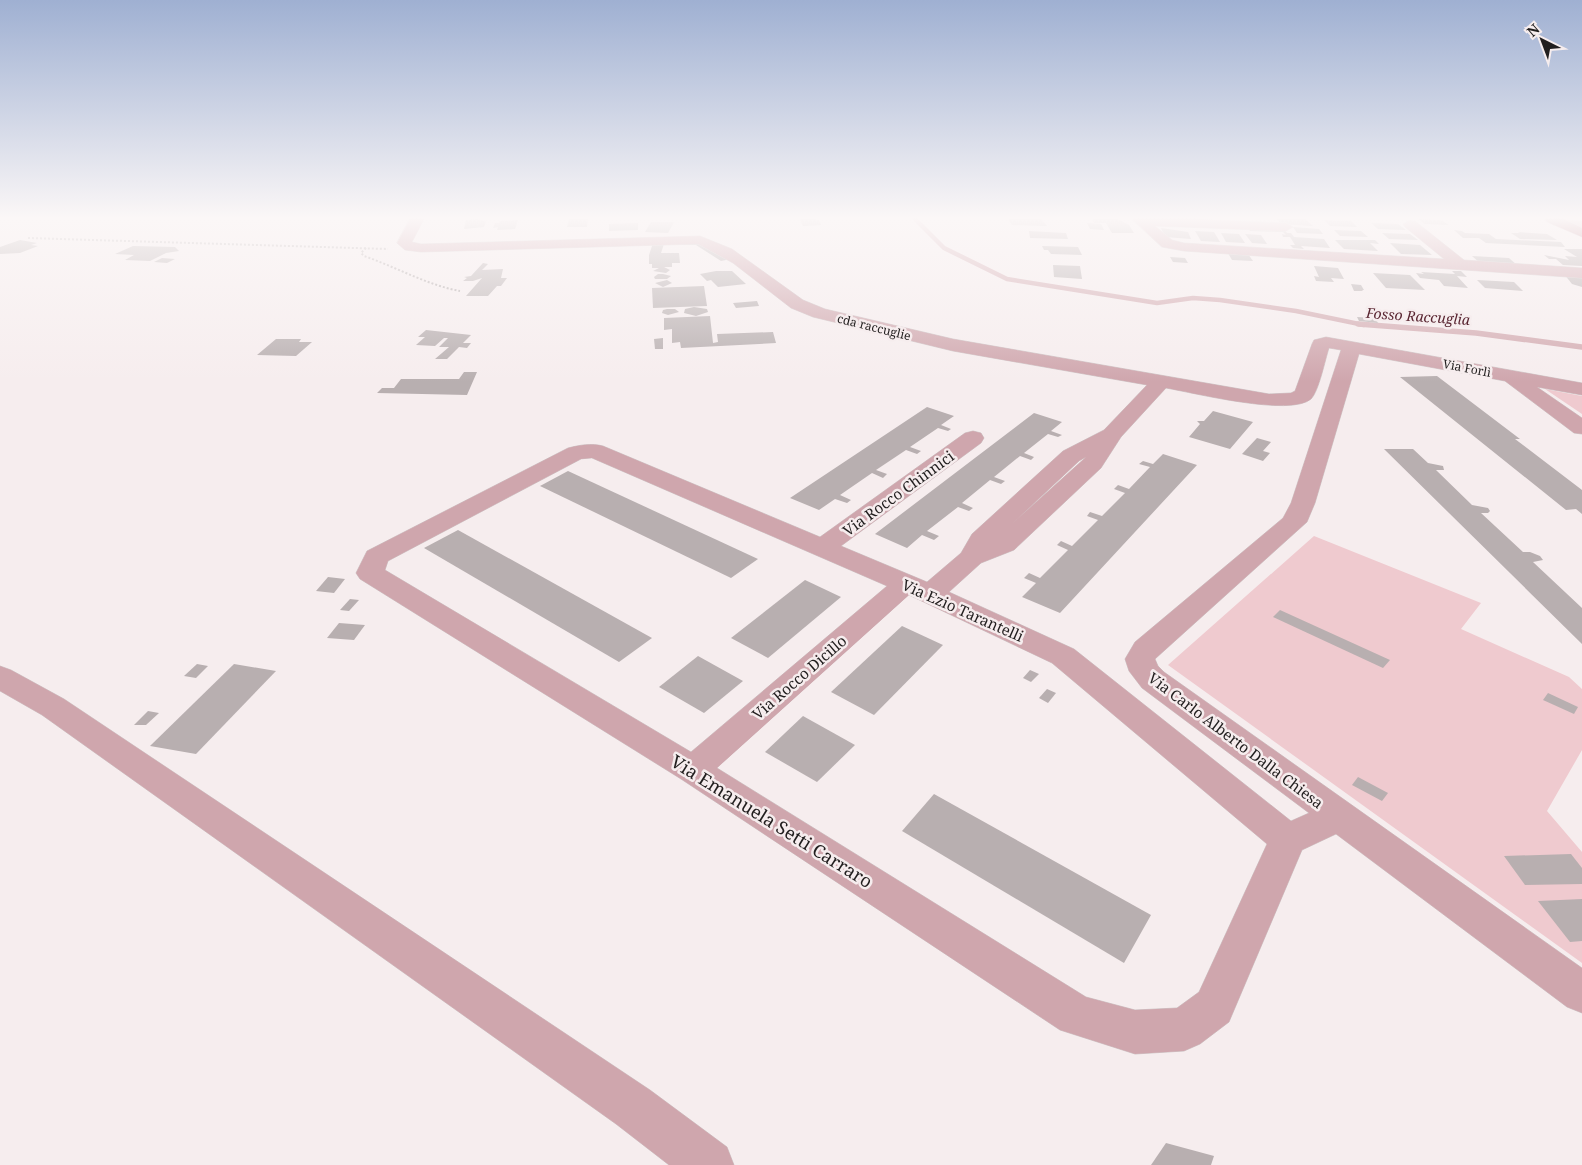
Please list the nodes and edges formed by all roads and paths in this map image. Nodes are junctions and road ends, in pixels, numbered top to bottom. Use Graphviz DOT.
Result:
graph roads {
  1 [pos="410,273"];
  2 [pos="758,273"];
  3 [pos="460,291"];
  4 [pos="1352,346"];
  5 [pos="1506,375"];
  6 [pos="1161,382"];
  7 [pos="1582,389"];
  8 [pos="1582,428"];
  9 [pos="973,438"];
  10 [pos="822,548"];
  11 [pos="370,573"];
  12 [pos="918,589"];
  13 [pos="0,677"];
  14 [pos="693,770"];
  15 [pos="1338,816"];
  16 [pos="1288,840"];
  17 [pos="1582,994"];
  18 [pos="709,1165"];
  1 -- 3 [label="path"];
  2 -- 6 [label="street, cda raccuglie"];
  4 -- 5 [label="street, Via Forlì"];
  4 -- 6 [label="street, cda raccuglie"];
  4 -- 15 [label="street, Via Carlo Alberto Dalla Chiesa"];
  5 -- 7 [label="street, Via Forlì"];
  5 -- 8 [label="street"];
  6 -- 12 [label="street, Via Rocco Dicillo"];
  9 -- 10 [label="street, Via Rocco Chinnici"];
  10 -- 11 [label="street, Via Ezio Tarantelli"];
  10 -- 12 [label="street, Via Ezio Tarantelli"];
  11 -- 14 [label="street, Via Emanuela Setti Carraro"];
  12 -- 14 [label="street, Via Rocco Dicillo"];
  12 -- 16 [label="street, Via Ezio Tarantelli"];
  13 -- 18 [label="street"];
  14 -- 16 [label="street, Via Emanuela Setti Carraro"];
  15 -- 16 [label="street"];
  15 -- 17 [label="street, Via Carlo Alberto Dalla Chiesa"];
}
